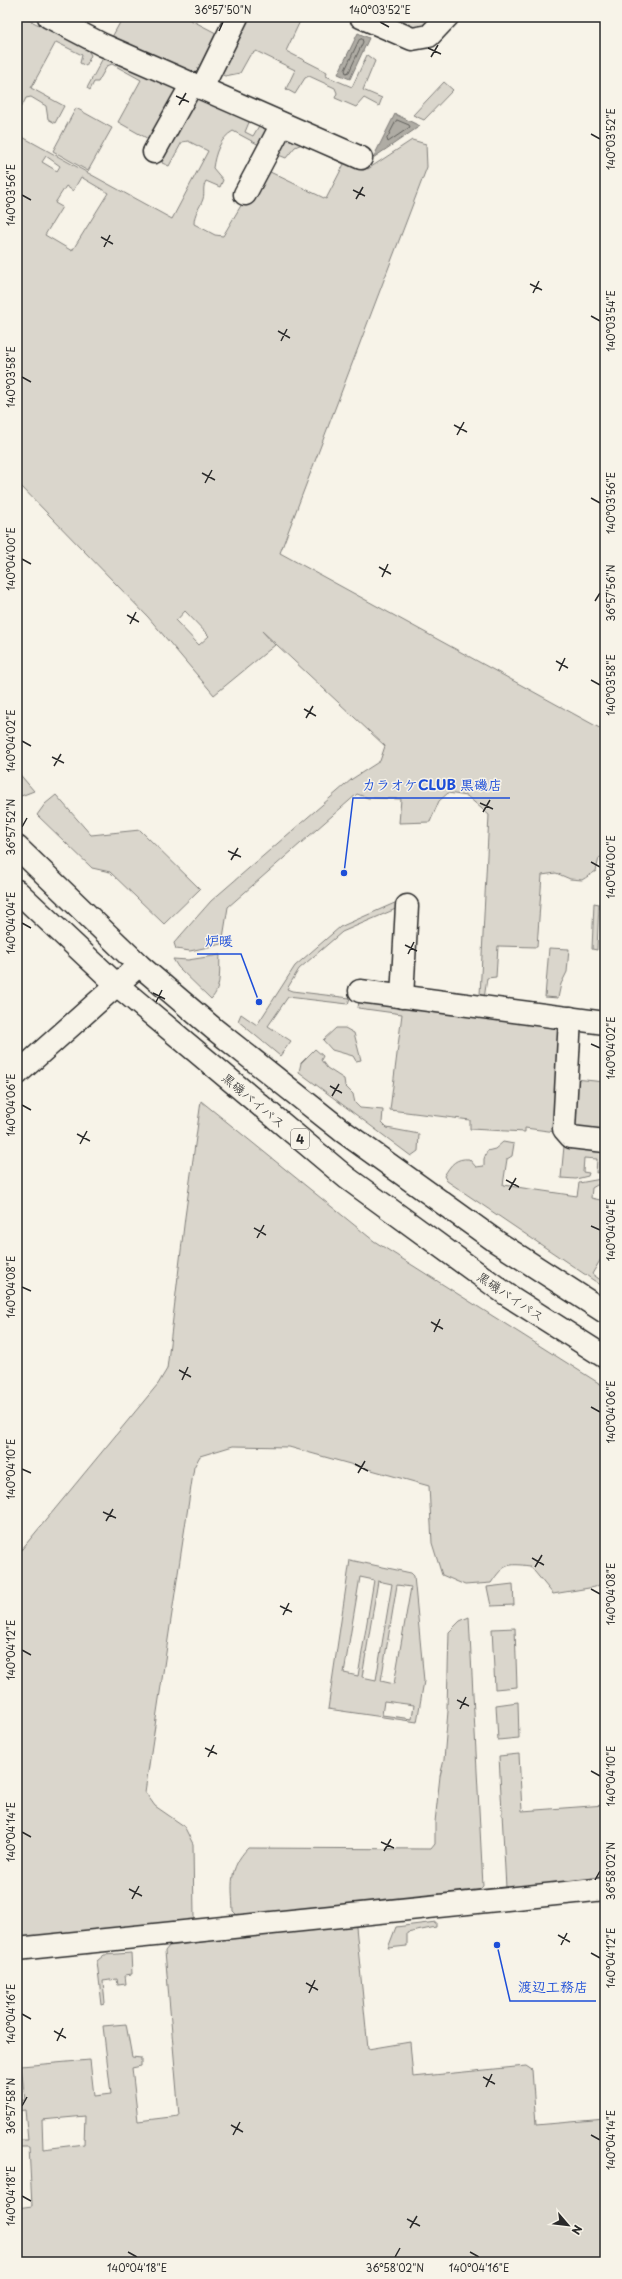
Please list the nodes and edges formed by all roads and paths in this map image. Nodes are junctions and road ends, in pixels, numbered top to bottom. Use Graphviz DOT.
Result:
graph roads {
  1 [pos="49,17"];
  2 [pos="237,17"];
  3 [pos="361,17"];
  4 [pos="447,17"];
  5 [pos="197,86"];
  6 [pos="282,124"];
  7 [pos="154,152"];
  8 [pos="361,158"];
  9 [pos="245,194"];
  10 [pos="17,847"];
  11 [pos="17,892"];
  12 [pos="407,906"];
  13 [pos="139,966"];
  14 [pos="117,985"];
  15 [pos="360,991"];
  16 [pos="402,997"];
  17 [pos="570,1018"];
  18 [pos="605,1023"];
  19 [pos="17,1074"];
  20 [pos="605,1141"];
  21 [pos="605,1312"];
  22 [pos="605,1357"];
  23 [pos="605,1890"];
  24 [pos="17,1949"];
  1 -- 5 [label="main road"];
  2 -- 5 [label="main road"];
  3 -- 4 [label="main road"];
  5 -- 6 [label="main road"];
  5 -- 7 [label="main road"];
  6 -- 8 [label="main road"];
  6 -- 9 [label="main road"];
  10 -- 13 [label="main road, 4"];
  11 -- 14 [label="main road, 黒磯バイパス / 4"];
  12 -- 16 [label="main road"];
  13 -- 14 [label="main road"];
  13 -- 21 [label="main road, 4"];
  14 -- 19 [label="main road"];
  14 -- 22 [label="main road, 黒磯バイパス / 4"];
  15 -- 16 [label="main road"];
  16 -- 17 [label="main road"];
  17 -- 18 [label="main road"];
  17 -- 20 [label="main road"];
  23 -- 24 [label="main road"];
}
